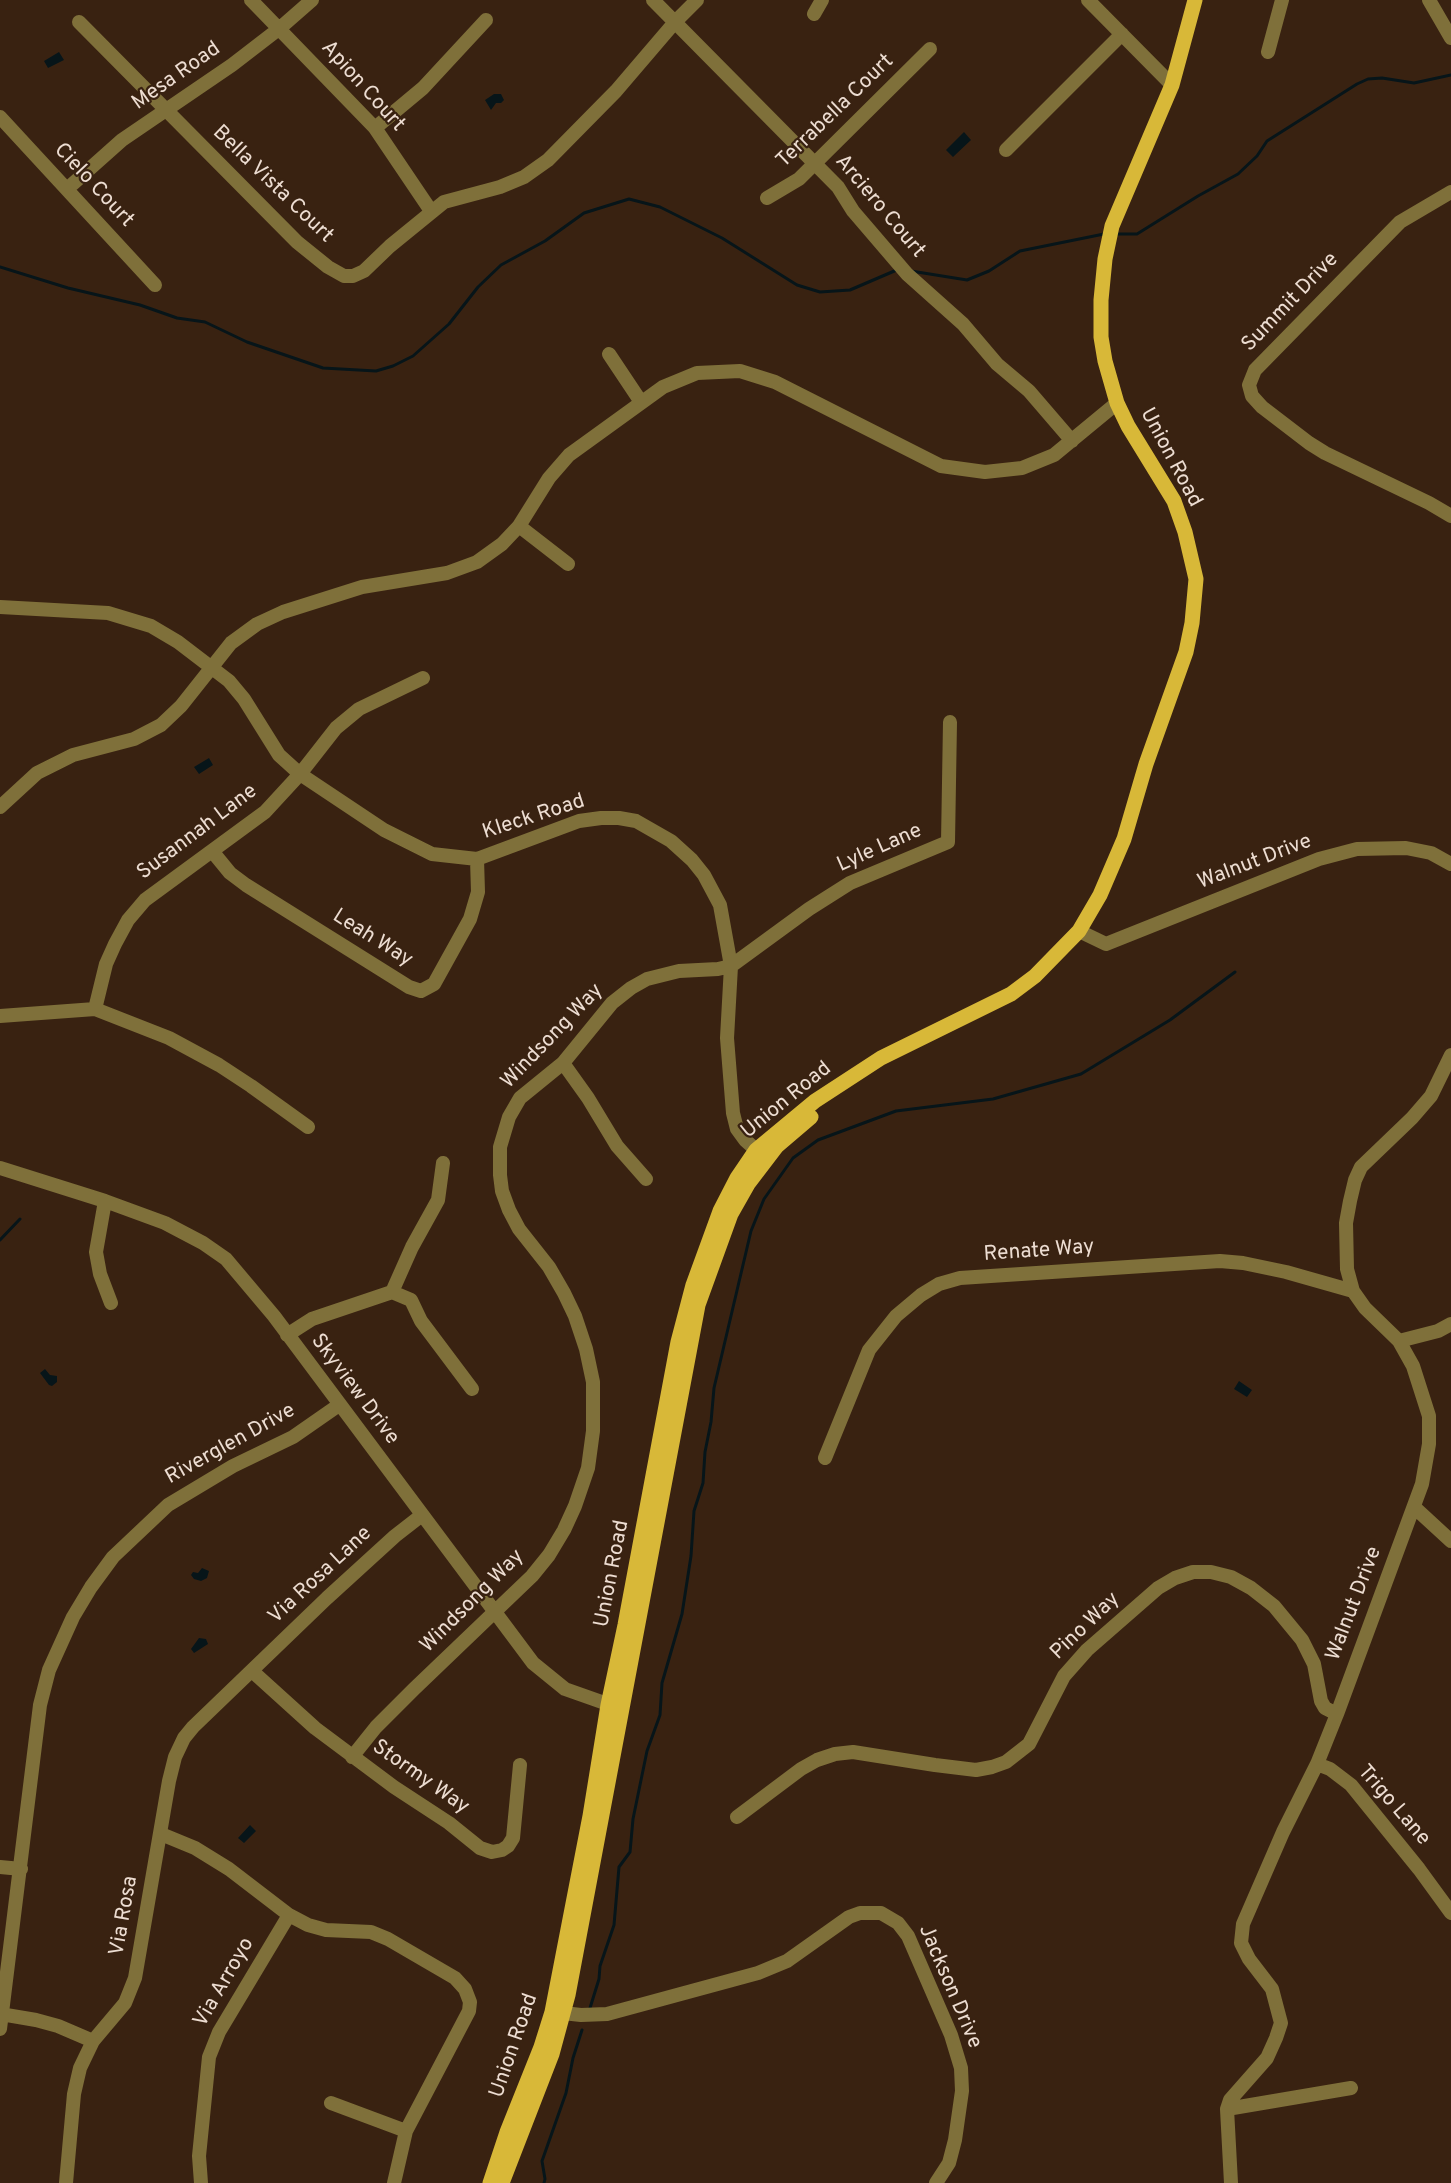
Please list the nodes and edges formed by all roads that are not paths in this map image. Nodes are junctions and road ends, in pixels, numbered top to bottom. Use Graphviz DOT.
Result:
graph roads {
  1 [pos="251,0"];
  2 [pos="312,0"];
  3 [pos="653,0"];
  4 [pos="697,0"];
  5 [pos="822,0"];
  6 [pos="1088,0"];
  7 [pos="1195,0"];
  8 [pos="1281,0"];
  9 [pos="1429,0"];
  10 [pos="814,15"];
  11 [pos="486,20"];
  12 [pos="79,22"];
  13 [pos="675,22"];
  14 [pos="280,28"];
  15 [pos="1122,34"];
  16 [pos="1451,38"];
  17 [pos="930,49"];
  18 [pos="1268,52"];
  19 [pos="1172,85"];
  20 [pos="166,110"];
  21 [pos="0,117"];
  22 [pos="375,128"];
  23 [pos="1006,150"];
  24 [pos="815,164"];
  25 [pos="67,189"];
  26 [pos="1451,192"];
  27 [pos="767,198"];
  28 [pos="431,211"];
  29 [pos="155,285"];
  30 [pos="609,354"];
  31 [pos="641,402"];
  32 [pos="1117,403"];
  33 [pos="1072,441"];
  34 [pos="1451,516"];
  35 [pos="519,526"];
  36 [pos="568,564"];
  37 [pos="0,607"];
  38 [pos="211,666"];
  39 [pos="423,678"];
  40 [pos="951,722"];
  41 [pos="300,774"];
  42 [pos="0,807"];
  43 [pos="212,851"];
  44 [pos="477,859"];
  45 [pos="1451,864"];
  46 [pos="1079,931"];
  47 [pos="731,966"];
  48 [pos="95,1009"];
  49 [pos="0,1016"];
  50 [pos="1451,1055"];
  51 [pos="563,1063"];
  52 [pos="308,1127"];
  53 [pos="761,1154"];
  54 [pos="443,1163"];
  55 [pos="0,1168"];
  56 [pos="646,1179"];
  57 [pos="105,1201"];
  58 [pos="1353,1291"];
  59 [pos="392,1292"];
  60 [pos="111,1303"];
  61 [pos="1451,1324"];
  62 [pos="286,1335"];
  63 [pos="1399,1341"];
  64 [pos="472,1389"];
  65 [pos="339,1405"];
  66 [pos="825,1458"];
  67 [pos="1414,1507"];
  68 [pos="422,1515"];
  69 [pos="1451,1541"];
  70 [pos="494,1613"];
  71 [pos="252,1671"];
  72 [pos="615,1707"];
  73 [pos="1337,1714"];
  74 [pos="352,1757"];
  75 [pos="1317,1764"];
  76 [pos="520,1766"];
  77 [pos="737,1817"];
  78 [pos="161,1834"];
  79 [pos="0,1867"];
  80 [pos="21,1869"];
  81 [pos="1451,1913"];
  82 [pos="289,1915"];
  83 [pos="558,2012"];
  84 [pos="1,2014"];
  85 [pos="0,2029"];
  86 [pos="93,2041"];
  87 [pos="1351,2088"];
  88 [pos="331,2103"];
  89 [pos="1227,2109"];
  90 [pos="406,2131"];
  91 [pos="66,2183"];
  92 [pos="201,2183"];
  93 [pos="394,2183"];
  94 [pos="490,2183"];
  95 [pos="502,2183"];
  96 [pos="936,2183"];
  97 [pos="1231,2183"];
  1 -- 14 [label="street, Apion Court"];
  2 -- 14 [label="street, Mesa Road"];
  3 -- 13 [label="street, Arciero Court"];
  4 -- 13 [label="street, Bella Vista Court"];
  5 -- 10 [label="street"];
  6 -- 15 [label="street"];
  7 -- 19 [label="main road, Union Road"];
  8 -- 18 [label="street"];
  9 -- 16 [label="street"];
  11 -- 22 [label="street"];
  12 -- 20 [label="street, Bella Vista Court"];
  13 -- 24 [label="street, Arciero Court"];
  13 -- 28 [label="street, Bella Vista Court"];
  14 -- 20 [label="street, Mesa Road"];
  14 -- 22 [label="street, Apion Court"];
  15 -- 19 [label="street"];
  15 -- 23 [label="street"];
  17 -- 24 [label="street, Terrabella Court"];
  19 -- 32 [label="main road, Union Road"];
  20 -- 25 [label="street, Mesa Road"];
  20 -- 28 [label="street, Bella Vista Court"];
  21 -- 25 [label="street, Cielo Court"];
  22 -- 28 [label="street, Apion Court"];
  24 -- 27 [label="street, Terrabella Court"];
  24 -- 33 [label="street, Arciero Court"];
  25 -- 29 [label="street, Cielo Court"];
  26 -- 34 [label="street, Summit Drive"];
  30 -- 31 [label="street"];
  31 -- 33 [label="street"];
  31 -- 35 [label="street"];
  32 -- 33 [label="street"];
  32 -- 46 [label="main road, Union Road"];
  35 -- 36 [label="street"];
  35 -- 38 [label="street"];
  37 -- 38 [label="street, Kleck Road"];
  38 -- 41 [label="street, Kleck Road"];
  38 -- 42 [label="street"];
  39 -- 41 [label="street, Susannah Lane"];
  40 -- 47 [label="street, Lyle Lane"];
  41 -- 43 [label="street, Susannah Lane"];
  41 -- 44 [label="street, Kleck Road"];
  43 -- 44 [label="street, Leah Way"];
  43 -- 48 [label="street, Susannah Lane"];
  44 -- 47 [label="street, Kleck Road"];
  45 -- 46 [label="street, Walnut Drive"];
  46 -- 53 [label="main road, Union Road"];
  47 -- 51 [label="street, Windsong Way"];
  47 -- 53 [label="street, Kleck Road"];
  48 -- 49 [label="street"];
  48 -- 52 [label="street"];
  50 -- 58 [label="street, Walnut Drive"];
  51 -- 56 [label="street"];
  51 -- 70 [label="street, Windsong Way"];
  53 -- 72 [label="main road, Union Road"];
  54 -- 59 [label="street"];
  55 -- 57 [label="street, Skyview Drive"];
  57 -- 60 [label="street"];
  57 -- 62 [label="street, Skyview Drive"];
  58 -- 63 [label="street, Walnut Drive"];
  58 -- 66 [label="street, Renate Way"];
  59 -- 62 [label="street"];
  59 -- 64 [label="street"];
  61 -- 63 [label="street"];
  62 -- 65 [label="street, Skyview Drive"];
  63 -- 67 [label="street, Walnut Drive"];
  65 -- 68 [label="street, Skyview Drive"];
  65 -- 80 [label="street, Riverglen Drive"];
  67 -- 69 [label="street"];
  67 -- 73 [label="street, Walnut Drive"];
  68 -- 70 [label="street, Skyview Drive"];
  68 -- 71 [label="street, Via Rosa Lane"];
  70 -- 72 [label="street, Skyview Drive"];
  70 -- 74 [label="street, Windsong Way"];
  71 -- 74 [label="street, Stormy Way"];
  71 -- 78 [label="street, Via Rosa"];
  72 -- 83 [label="main road, Union Road"];
  73 -- 75 [label="street, Walnut Drive"];
  73 -- 77 [label="street, Pino Way"];
  74 -- 76 [label="street, Stormy Way"];
  75 -- 81 [label="street, Trigo Lane"];
  75 -- 89 [label="street, Walnut Drive"];
  78 -- 82 [label="street"];
  78 -- 86 [label="street, Via Rosa"];
  79 -- 80 [label="street"];
  80 -- 84 [label="street, Riverglen Drive"];
  82 -- 90 [label="street"];
  82 -- 92 [label="street, Via Arroyo"];
  83 -- 94 [label="main road, Union Road"];
  83 -- 95 [label="main road, Union Road"];
  83 -- 96 [label="street, Jackson Drive"];
  84 -- 85 [label="street, Riverglen Drive"];
  84 -- 86 [label="street"];
  86 -- 91 [label="street, Via Rosa"];
  87 -- 89 [label="street"];
  88 -- 90 [label="street"];
  89 -- 97 [label="street"];
  90 -- 93 [label="street"];
}
